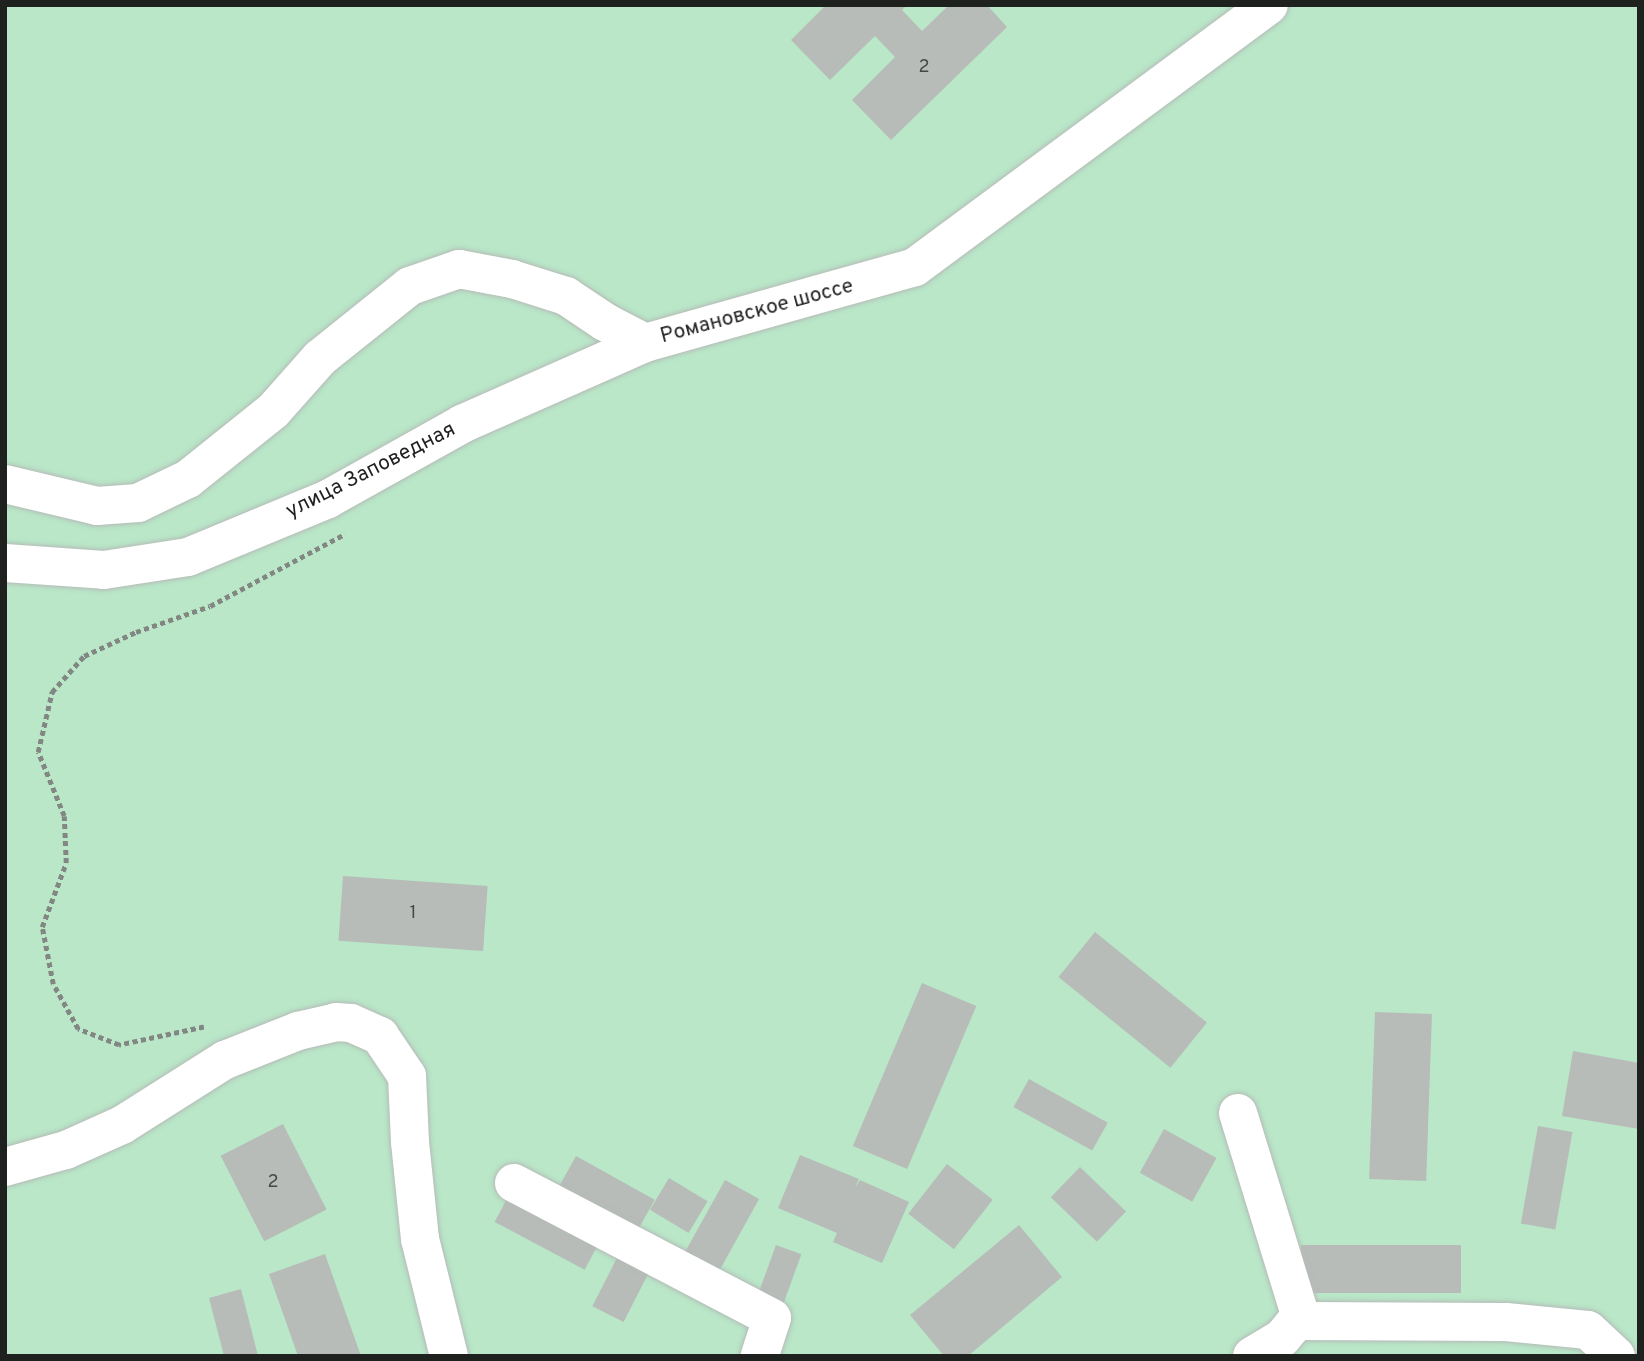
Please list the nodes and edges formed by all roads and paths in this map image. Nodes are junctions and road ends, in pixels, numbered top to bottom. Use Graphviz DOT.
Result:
graph roads {
  1 [pos="1269,5"];
  2 [pos="645,343"];
  3 [pos="5,484"];
  4 [pos="352,528"];
  5 [pos="5,563"];
  6 [pos="217,1023"];
  7 [pos="1238,1113"];
  8 [pos="5,1167"];
  9 [pos="514,1183"];
  10 [pos="1302,1321"];
  11 [pos="459,1353"];
  12 [pos="760,1356"];
  13 [pos="1252,1356"];
  14 [pos="1616,1356"];
  1 -- 2 [label="street, Романовское шоссе"];
  2 -- 3 [label="street, Романовское шоссе"];
  2 -- 5 [label="street, улица Заповедная"];
  4 -- 6 [label="path"];
  7 -- 10 [label="street"];
  8 -- 11 [label="street"];
  9 -- 12 [label="street"];
  10 -- 13 [label="street"];
  10 -- 14 [label="street"];
}
